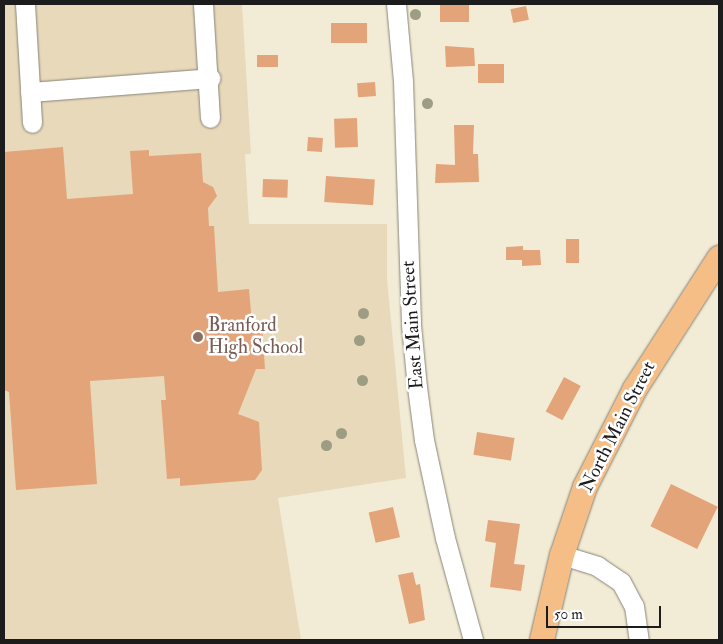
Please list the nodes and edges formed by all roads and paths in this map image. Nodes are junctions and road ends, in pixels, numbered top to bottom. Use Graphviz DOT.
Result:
graph roads {
  1 [pos="25,4"];
  2 [pos="203,4"];
  3 [pos="396,4"];
  4 [pos="210,78"];
  5 [pos="30,92"];
  6 [pos="210,118"];
  7 [pos="32,123"];
  8 [pos="719,258"];
  9 [pos="562,555"];
  10 [pos="473,640"];
  11 [pos="542,640"];
  12 [pos="639,640"];
  1 -- 5 [label="street"];
  2 -- 4 [label="street"];
  3 -- 10 [label="street, East Main Street"];
  4 -- 5 [label="street"];
  4 -- 6 [label="street"];
  5 -- 7 [label="street"];
  8 -- 9 [label="main road, North Main Street"];
  9 -- 11 [label="main road, North Main Street"];
  9 -- 12 [label="street"];
}
